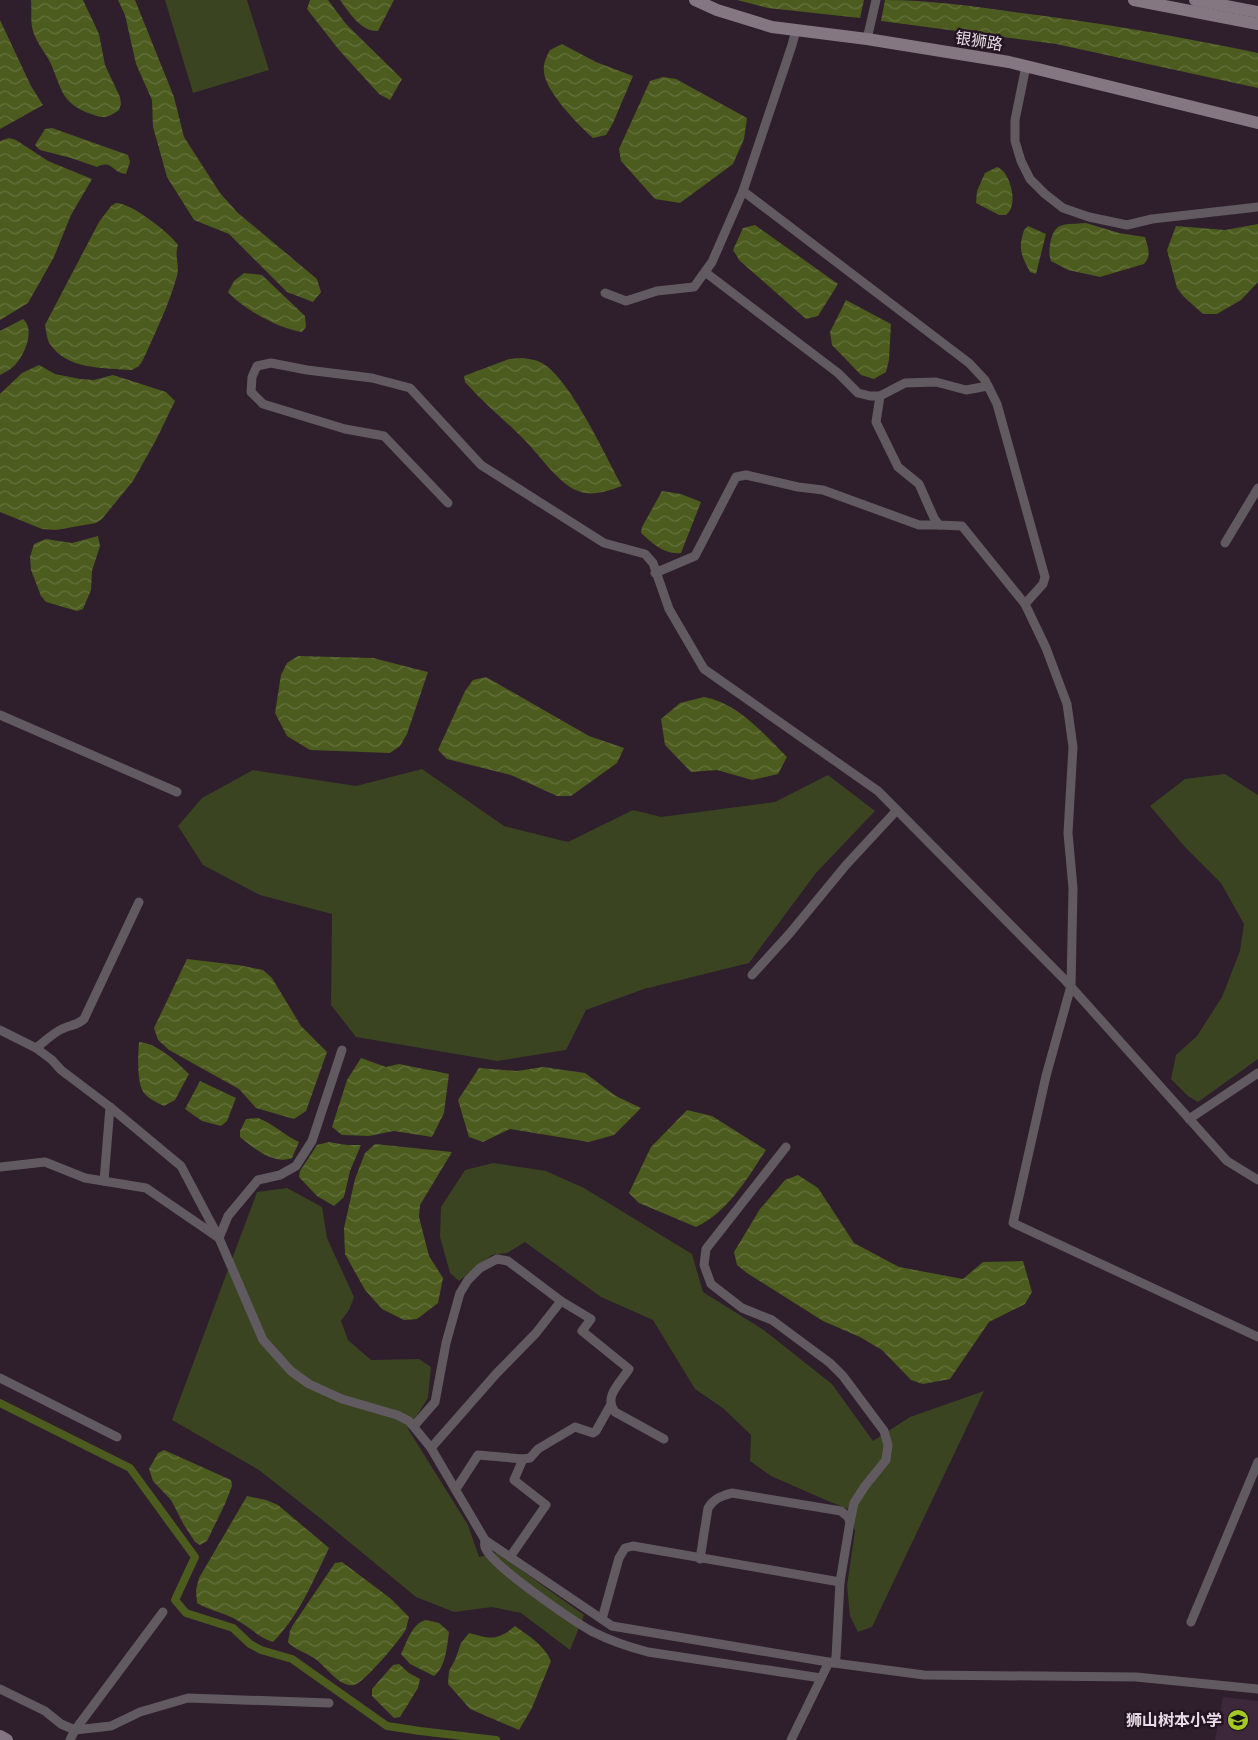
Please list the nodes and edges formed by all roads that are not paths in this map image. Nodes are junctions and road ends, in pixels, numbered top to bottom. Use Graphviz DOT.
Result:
graph roads {
  1 [pos="695,0"];
  2 [pos="876,0"];
  3 [pos="1134,0"];
  4 [pos="1196,0"];
  5 [pos="1258,12"];
  6 [pos="1258,24"];
  7 [pos="796,30"];
  8 [pos="867,40"];
  9 [pos="1026,66"];
  10 [pos="1258,123"];
  11 [pos="743,191"];
  12 [pos="1258,207"];
  13 [pos="705,272"];
  14 [pos="605,293"];
  15 [pos="988,386"];
  16 [pos="880,396"];
  17 [pos="1258,488"];
  18 [pos="448,503"];
  19 [pos="939,525"];
  20 [pos="1225,543"];
  21 [pos="655,573"];
  22 [pos="1025,604"];
  23 [pos="0,715"];
  24 [pos="177,792"];
  25 [pos="897,810"];
  26 [pos="139,902"];
  27 [pos="752,975"];
  28 [pos="1071,986"];
  29 [pos="0,1030"];
  30 [pos="36,1048"];
  31 [pos="342,1050"];
  32 [pos="1258,1073"];
  33 [pos="110,1107"];
  34 [pos="1189,1119"];
  35 [pos="786,1146"];
  36 [pos="0,1167"];
  37 [pos="1258,1180"];
  38 [pos="104,1181"];
  39 [pos="219,1238"];
  40 [pos="561,1301"];
  41 [pos="1258,1337"];
  42 [pos="0,1378"];
  43 [pos="610,1406"];
  44 [pos="414,1426"];
  45 [pos="117,1438"];
  46 [pos="664,1439"];
  47 [pos="431,1448"];
  48 [pos="523,1459"];
  49 [pos="1258,1462"];
  50 [pos="456,1489"];
  51 [pos="850,1522"];
  52 [pos="485,1540"];
  53 [pos="510,1557"];
  54 [pos="700,1559"];
  55 [pos="840,1582"];
  56 [pos="163,1612"];
  57 [pos="602,1619"];
  58 [pos="1192,1622"];
  59 [pos="831,1662"];
  60 [pos="821,1678"];
  61 [pos="0,1689"];
  62 [pos="1258,1689"];
  63 [pos="329,1703"];
  64 [pos="75,1730"];
  65 [pos="0,1736"];
  66 [pos="7,1740"];
  67 [pos="70,1740"];
  68 [pos="791,1740"];
  1 -- 7 [label="main road, 银狮路"];
  2 -- 8 [label="street"];
  3 -- 6 [label="main road"];
  4 -- 5 [label="main road"];
  7 -- 8 [label="main road, 银狮路"];
  7 -- 11 [label="street"];
  8 -- 9 [label="main road, 银狮路"];
  9 -- 10 [label="main road, 银狮路"];
  9 -- 12 [label="street"];
  11 -- 13 [label="street"];
  11 -- 15 [label="street"];
  13 -- 14 [label="street"];
  13 -- 16 [label="street"];
  15 -- 16 [label="street"];
  15 -- 22 [label="street"];
  16 -- 19 [label="street"];
  17 -- 20 [label="street"];
  18 -- 21 [label="street"];
  19 -- 21 [label="street"];
  19 -- 22 [label="street"];
  21 -- 25 [label="street"];
  22 -- 28 [label="street"];
  23 -- 24 [label="street"];
  25 -- 27 [label="street"];
  25 -- 28 [label="street"];
  26 -- 30 [label="street"];
  28 -- 34 [label="street"];
  28 -- 41 [label="street"];
  29 -- 30 [label="street"];
  30 -- 33 [label="street"];
  31 -- 39 [label="street"];
  32 -- 34 [label="street"];
  33 -- 38 [label="street"];
  33 -- 39 [label="street"];
  34 -- 37 [label="street"];
  35 -- 51 [label="street"];
  36 -- 38 [label="street"];
  38 -- 39 [label="street"];
  39 -- 44 [label="street"];
  40 -- 43 [label="street"];
  40 -- 44 [label="street"];
  40 -- 47 [label="street"];
  42 -- 45 [label="street"];
  43 -- 46 [label="street"];
  43 -- 48 [label="street"];
  44 -- 47 [label="street"];
  47 -- 50 [label="street"];
  48 -- 50 [label="street"];
  48 -- 53 [label="street"];
  49 -- 58 [label="street"];
  50 -- 52 [label="street"];
  51 -- 54 [label="street"];
  51 -- 55 [label="street"];
  52 -- 53 [label="street"];
  52 -- 60 [label="street"];
  53 -- 57 [label="street"];
  54 -- 55 [label="street"];
  54 -- 57 [label="street"];
  55 -- 59 [label="street"];
  56 -- 64 [label="street"];
  57 -- 59 [label="street"];
  59 -- 60 [label="street"];
  59 -- 62 [label="street"];
  60 -- 68 [label="street"];
  61 -- 64 [label="street"];
  63 -- 64 [label="street"];
  64 -- 67 [label="street"];
  65 -- 66 [label="main road"];
}
